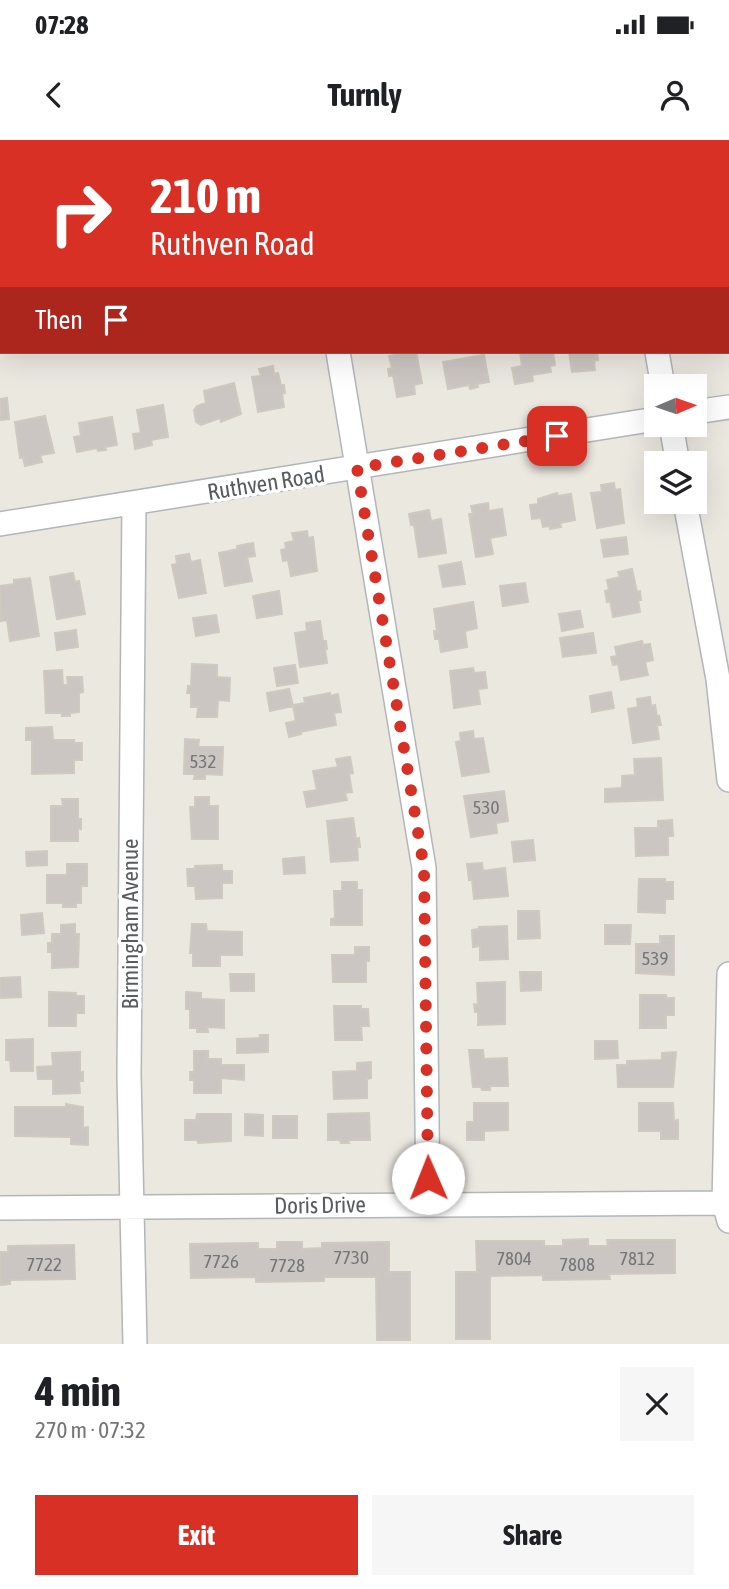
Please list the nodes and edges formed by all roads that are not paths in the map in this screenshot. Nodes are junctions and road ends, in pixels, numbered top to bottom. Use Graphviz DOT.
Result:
graph roads {
  1 [pos="338,354"];
  2 [pos="657,354"];
  3 [pos="661,374"];
  4 [pos="729,407"];
  5 [pos="707,410"];
  6 [pos="644,421"];
  7 [pos="357,468"];
  8 [pos="134,503"];
  9 [pos="687,514"];
  10 [pos="0,524"];
  11 [pos="729,780"];
  12 [pos="729,974"];
  13 [pos="428,1204"];
  14 [pos="132,1207"];
  15 [pos="0,1208"];
  16 [pos="726,1212"];
  17 [pos="135,1344"];
  1 -- 7 [label="street"];
  2 -- 3 [label="street"];
  4 -- 5 [label="street"];
  6 -- 7 [label="street, Ruthven Road"];
  7 -- 8 [label="street, Ruthven Road"];
  7 -- 13 [label="street"];
  8 -- 10 [label="street, Ruthven Road"];
  8 -- 14 [label="street, Birmingham Avenue"];
  9 -- 11 [label="street"];
  12 -- 16 [label="street"];
  13 -- 14 [label="street, Doris Drive"];
  13 -- 16 [label="street, Doris Drive"];
  14 -- 15 [label="street, Doris Drive"];
  14 -- 17 [label="street, Birmingham Avenue"];
}
